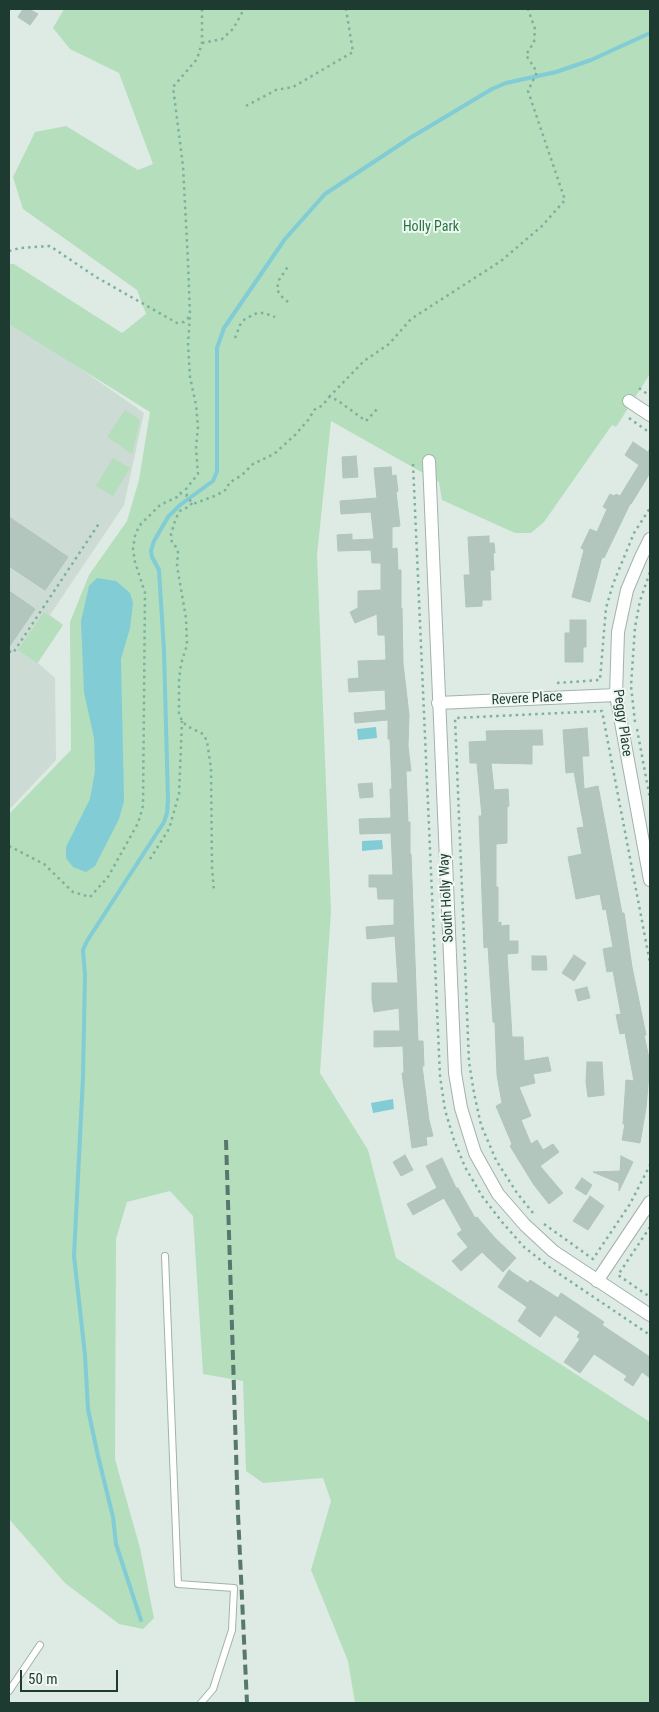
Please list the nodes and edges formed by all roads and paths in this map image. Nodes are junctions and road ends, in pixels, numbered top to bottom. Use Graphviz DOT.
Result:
graph roads {
  1 [pos="202,9"];
  2 [pos="244,9"];
  3 [pos="346,9"];
  4 [pos="528,9"];
  5 [pos="202,43"];
  6 [pos="246,106"];
  7 [pos="9,251"];
  8 [pos="289,265"];
  9 [pos="288,302"];
  10 [pos="190,315"];
  11 [pos="276,317"];
  12 [pos="235,338"];
  13 [pos="639,388"];
  14 [pos="650,396"];
  15 [pos="329,398"];
  16 [pos="629,401"];
  17 [pos="378,408"];
  18 [pos="650,415"];
  19 [pos="629,418"];
  20 [pos="650,433"];
  21 [pos="429,461"];
  22 [pos="187,496"];
  23 [pos="191,502"];
  24 [pos="100,522"];
  25 [pos="650,539"];
  26 [pos="650,572"];
  27 [pos="9,651"];
  28 [pos="616,695"];
  29 [pos="438,704"];
  30 [pos="182,721"];
  31 [pos="650,799"];
  32 [pos="9,846"];
  33 [pos="150,859"];
  34 [pos="648,860"];
  35 [pos="650,880"];
  36 [pos="214,891"];
  37 [pos="650,963"];
  38 [pos="650,1164"];
  39 [pos="650,1202"];
  40 [pos="650,1228"];
  41 [pos="165,1256"];
  42 [pos="596,1281"];
  43 [pos="650,1297"];
  44 [pos="650,1315"];
  45 [pos="40,1645"];
  46 [pos="9,1691"];
  47 [pos="201,1703"];
  1 -- 5 [label="path"];
  2 -- 5 [label="path"];
  3 -- 6 [label="path"];
  4 -- 15 [label="path"];
  5 -- 10 [label="path"];
  7 -- 10 [label="path"];
  8 -- 9 [label="path"];
  10 -- 22 [label="path"];
  11 -- 12 [label="path"];
  13 -- 14 [label="path"];
  15 -- 17 [label="path"];
  15 -- 23 [label="path"];
  16 -- 18 [label="street"];
  19 -- 20 [label="path"];
  21 -- 29 [label="street, South Holly Way"];
  22 -- 23 [label="path"];
  22 -- 32 [label="path"];
  23 -- 30 [label="path"];
  24 -- 27 [label="path"];
  25 -- 28 [label="street, Peggy Place"];
  26 -- 31 [label="path"];
  28 -- 29 [label="street, Revere Place"];
  28 -- 34 [label="street, Peggy Place"];
  29 -- 42 [label="street, South Holly Way"];
  30 -- 33 [label="path"];
  30 -- 36 [label="path"];
  34 -- 35 [label="street, Peggy Place"];
  37 -- 38 [label="path"];
  39 -- 42 [label="street"];
  40 -- 43 [label="path"];
  41 -- 47 [label="lane"];
  42 -- 44 [label="street, South Holly Way"];
  45 -- 46 [label="lane"];
}
